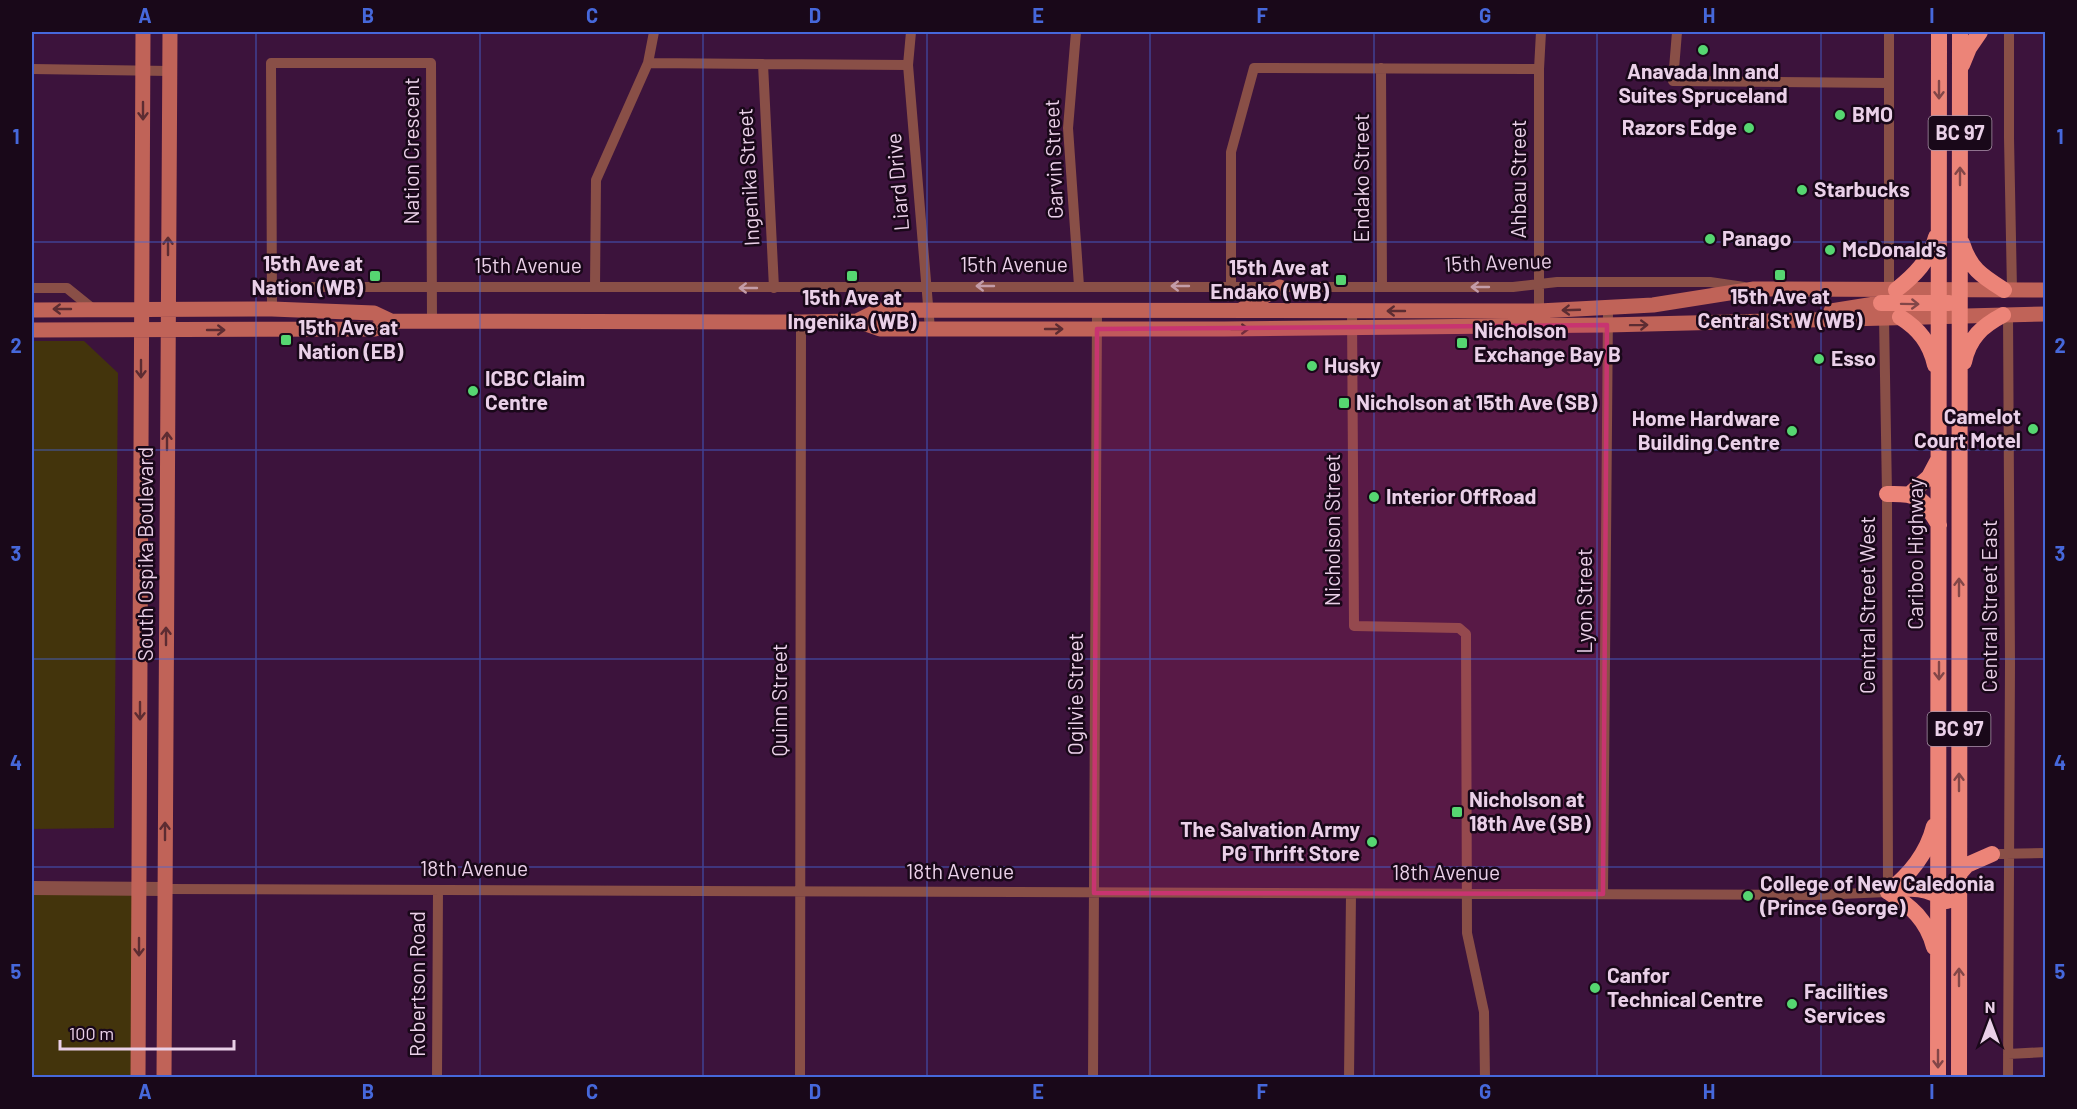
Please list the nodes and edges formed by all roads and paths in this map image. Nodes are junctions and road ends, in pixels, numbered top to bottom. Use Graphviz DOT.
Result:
graph roads {
  1 [pos="143,32"];
  2 [pos="170,32"];
  3 [pos="654,32"];
  4 [pos="911,32"];
  5 [pos="1076,32"];
  6 [pos="1542,32"];
  7 [pos="1677,32"];
  8 [pos="1889,32"];
  9 [pos="1939,32"];
  10 [pos="1960,32"];
  11 [pos="1980,32"];
  12 [pos="2009,32"];
  13 [pos="648,63"];
  14 [pos="764,64"];
  15 [pos="908,65"];
  16 [pos="1381,68"];
  17 [pos="32,69"];
  18 [pos="1539,69"];
  19 [pos="143,71"];
  20 [pos="169,71"];
  21 [pos="1960,71"];
  22 [pos="1889,83"];
  23 [pos="1940,221"];
  24 [pos="1959,235"];
  25 [pos="1538,284"];
  26 [pos="926,286"];
  27 [pos="1079,286"];
  28 [pos="1231,286"];
  29 [pos="1280,286"];
  30 [pos="272,287"];
  31 [pos="432,287"];
  32 [pos="595,287"];
  33 [pos="1382,287"];
  34 [pos="32,288"];
  35 [pos="774,288"];
  36 [pos="1754,289"];
  37 [pos="2008,290"];
  38 [pos="2046,290"];
  39 [pos="1959,291"];
  40 [pos="1890,304"];
  41 [pos="1939,304"];
  42 [pos="93,309"];
  43 [pos="141,309"];
  44 [pos="168,309"];
  45 [pos="272,309"];
  46 [pos="1608,309"];
  47 [pos="32,310"];
  48 [pos="928,310"];
  49 [pos="1097,311"];
  50 [pos="1239,311"];
  51 [pos="1352,311"];
  52 [pos="2006,314"];
  53 [pos="2046,314"];
  54 [pos="1960,316"];
  55 [pos="1538,319"];
  56 [pos="391,321"];
  57 [pos="857,321"];
  58 [pos="432,322"];
  59 [pos="801,322"];
  60 [pos="1607,325"];
  61 [pos="1353,328"];
  62 [pos="930,329"];
  63 [pos="1097,329"];
  64 [pos="32,330"];
  65 [pos="141,330"];
  66 [pos="168,330"];
  67 [pos="1959,380"];
  68 [pos="1939,381"];
  69 [pos="1939,458"];
  70 [pos="1911,493"];
  71 [pos="1887,494"];
  72 [pos="1939,525"];
  73 [pos="1938,810"];
  74 [pos="1959,834"];
  75 [pos="2046,853"];
  76 [pos="2000,854"];
  77 [pos="1959,874"];
  78 [pos="32,888"];
  79 [pos="139,889"];
  80 [pos="165,889"];
  81 [pos="438,890"];
  82 [pos="800,891"];
  83 [pos="1888,892"];
  84 [pos="1094,893"];
  85 [pos="1351,894"];
  86 [pos="1468,894"];
  87 [pos="1603,894"];
  88 [pos="1938,895"];
  89 [pos="1959,919"];
  90 [pos="1938,960"];
  91 [pos="2046,1052"];
  92 [pos="2008,1054"];
  93 [pos="138,1077"];
  94 [pos="165,1077"];
  95 [pos="437,1077"];
  96 [pos="800,1077"];
  97 [pos="1093,1077"];
  98 [pos="1348,1077"];
  99 [pos="1485,1077"];
  100 [pos="1938,1077"];
  101 [pos="1959,1077"];
  102 [pos="2008,1077"];
  1 -- 19 [label="main road, South Ospika Boulevard"];
  2 -- 20 [label="main road, South Ospika Boulevard"];
  3 -- 13 [label="street"];
  4 -- 15 [label="street, Liard Drive"];
  5 -- 27 [label="street, Garvin Street"];
  6 -- 18 [label="street, Ahbau Street"];
  7 -- 22 [label="street"];
  8 -- 22 [label="street, Central Street West"];
  9 -- 23 [label="highway, Cariboo Highway / BC 97, one-way"];
  10 -- 21 [label="highway, Cariboo Highway / BC 97"];
  11 -- 21 [label="highway"];
  12 -- 37 [label="street"];
  13 -- 14 [label="street"];
  13 -- 32 [label="street"];
  14 -- 15 [label="street"];
  14 -- 35 [label="street, Ingenika Street"];
  15 -- 26 [label="street, Liard Drive"];
  16 -- 18 [label="street"];
  16 -- 28 [label="street"];
  16 -- 33 [label="street, Endako Street"];
  17 -- 19 [label="street"];
  18 -- 25 [label="street, Ahbau Street"];
  19 -- 20 [label="street"];
  19 -- 43 [label="main road, South Ospika Boulevard, one-way"];
  44 -- 20 [label="main road, South Ospika Boulevard, one-way"];
  24 -- 21 [label="highway, Cariboo Highway / BC 97, one-way"];
  22 -- 40 [label="street, Central Street West"];
  23 -- 40 [label="highway"];
  23 -- 41 [label="highway, Cariboo Highway / BC 97"];
  24 -- 37 [label="highway"];
  24 -- 39 [label="highway, Cariboo Highway / BC 97"];
  25 -- 33 [label="street, 15th Avenue, one-way"];
  25 -- 36 [label="street, 15th Avenue"];
  25 -- 55 [label="street, Ahbau Street"];
  27 -- 26 [label="street, 15th Avenue, one-way"];
  26 -- 35 [label="street, 15th Avenue"];
  26 -- 48 [label="street, Liard Drive"];
  28 -- 27 [label="street, 15th Avenue, one-way"];
  28 -- 29 [label="street, 15th Avenue"];
  29 -- 33 [label="street, 15th Avenue"];
  29 -- 50 [label="main road"];
  30 -- 31 [label="street, 15th Avenue"];
  30 -- 31 [label="street, Nation Crescent"];
  30 -- 45 [label="street, Nation Crescent"];
  31 -- 32 [label="street, 15th Avenue"];
  31 -- 58 [label="street, Nation Crescent"];
  35 -- 32 [label="street, 15th Avenue, one-way"];
  34 -- 42 [label="street"];
  36 -- 40 [label="main road, 15th Avenue"];
  36 -- 46 [label="main road, 15th Avenue"];
  37 -- 38 [label="main road"];
  37 -- 39 [label="main road"];
  39 -- 41 [label="highway"];
  39 -- 54 [label="highway, Cariboo Highway / BC 97"];
  40 -- 41 [label="highway"];
  40 -- 41 [label="main road, 15th Avenue"];
  60 -- 40 [label="main road, 15th Avenue, one-way"];
  40 -- 68 [label="highway"];
  40 -- 71 [label="street, Central Street West"];
  41 -- 54 [label="main road, 15th Avenue"];
  41 -- 68 [label="highway, Cariboo Highway / BC 97"];
  42 -- 43 [label="main road, 15th Avenue"];
  42 -- 47 [label="main road, 15th Avenue, one-way"];
  43 -- 44 [label="main road, 15th Avenue"];
  43 -- 65 [label="main road, South Ospika Boulevard"];
  44 -- 45 [label="main road, 15th Avenue"];
  44 -- 66 [label="main road, South Ospika Boulevard"];
  45 -- 56 [label="main road, 15th Avenue"];
  46 -- 55 [label="main road, 15th Avenue, one-way"];
  46 -- 60 [label="street, Lyon Street"];
  48 -- 49 [label="main road, 15th Avenue"];
  48 -- 57 [label="main road, 15th Avenue"];
  48 -- 62 [label="street, Liard Drive"];
  49 -- 50 [label="main road, 15th Avenue"];
  49 -- 63 [label="street, Ogilvie Street"];
  50 -- 51 [label="main road, 15th Avenue"];
  55 -- 51 [label="main road, 15th Avenue, one-way"];
  51 -- 61 [label="street, Nicholson Street"];
  52 -- 53 [label="main road, 15th Avenue"];
  52 -- 54 [label="main road, 15th Avenue"];
  52 -- 67 [label="highway"];
  52 -- 76 [label="street, Central Street East"];
  54 -- 67 [label="highway, Cariboo Highway / BC 97"];
  55 -- 60 [label="main road, 15th Avenue"];
  55 -- 61 [label="main road, 15th Avenue"];
  56 -- 58 [label="main road, 15th Avenue"];
  66 -- 56 [label="main road, 15th Avenue, one-way"];
  57 -- 59 [label="main road, 15th Avenue"];
  57 -- 62 [label="main road, 15th Avenue"];
  58 -- 59 [label="main road, 15th Avenue"];
  59 -- 82 [label="street, Quinn Street"];
  60 -- 87 [label="street, Lyon Street"];
  63 -- 61 [label="main road, 15th Avenue, one-way"];
  61 -- 86 [label="street, Nicholson Street"];
  62 -- 63 [label="main road, 15th Avenue, one-way"];
  63 -- 84 [label="street, Ogilvie Street"];
  64 -- 65 [label="main road, 15th Avenue"];
  65 -- 66 [label="main road, 15th Avenue"];
  65 -- 79 [label="main road, South Ospika Boulevard, one-way"];
  80 -- 66 [label="main road, South Ospika Boulevard, one-way"];
  74 -- 67 [label="highway, Cariboo Highway / BC 97, one-way"];
  68 -- 69 [label="highway, Cariboo Highway / BC 97"];
  69 -- 70 [label="highway"];
  69 -- 72 [label="highway, Cariboo Highway / BC 97"];
  70 -- 71 [label="highway"];
  70 -- 72 [label="highway"];
  71 -- 83 [label="street, Central Street West"];
  72 -- 73 [label="highway, Cariboo Highway / BC 97, one-way"];
  73 -- 83 [label="highway"];
  73 -- 88 [label="highway, Cariboo Highway / BC 97"];
  74 -- 76 [label="highway"];
  74 -- 77 [label="highway, Cariboo Highway / BC 97"];
  75 -- 76 [label="street"];
  76 -- 77 [label="highway"];
  76 -- 92 [label="street, Central Street East"];
  77 -- 89 [label="highway, Cariboo Highway / BC 97"];
  78 -- 79 [label="street, 18th Avenue"];
  79 -- 80 [label="street, 18th Avenue"];
  79 -- 93 [label="main road, South Ospika Boulevard, one-way"];
  80 -- 81 [label="street, 18th Avenue"];
  80 -- 94 [label="main road, South Ospika Boulevard"];
  81 -- 82 [label="street, 18th Avenue"];
  81 -- 95 [label="street, Robertson Road"];
  82 -- 84 [label="street, 18th Avenue"];
  82 -- 96 [label="street, Quinn Street"];
  83 -- 87 [label="street, 18th Avenue"];
  83 -- 88 [label="highway"];
  83 -- 90 [label="highway"];
  84 -- 85 [label="street, 18th Avenue"];
  84 -- 97 [label="street, Ogilvie Street"];
  85 -- 86 [label="street, 18th Avenue"];
  85 -- 98 [label="street"];
  86 -- 87 [label="street, 18th Avenue"];
  86 -- 99 [label="street"];
  88 -- 89 [label="highway"];
  88 -- 90 [label="highway, Cariboo Highway / BC 97"];
  101 -- 89 [label="highway, Cariboo Highway / BC 97, one-way"];
  90 -- 100 [label="highway, Cariboo Highway / BC 97, one-way"];
  91 -- 92 [label="street"];
  92 -- 102 [label="street, Central Street East"];
}
